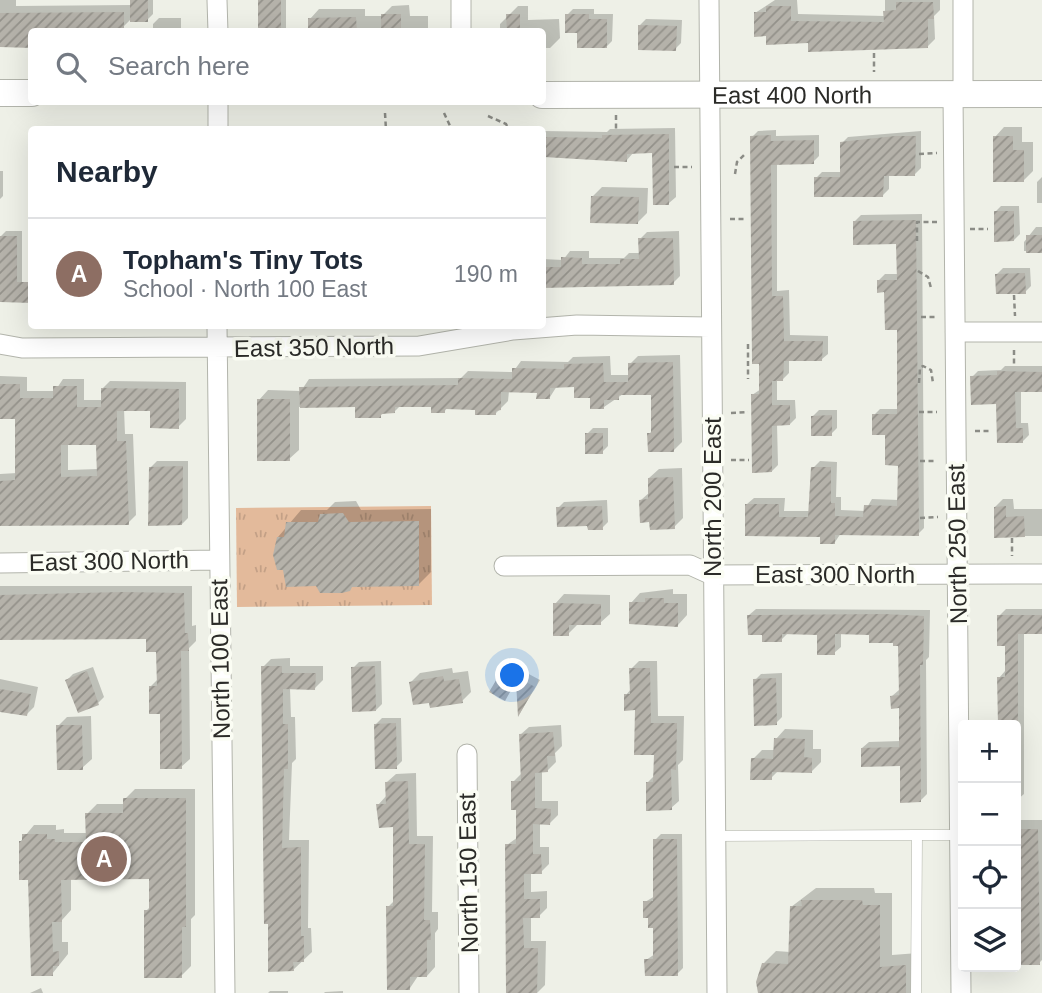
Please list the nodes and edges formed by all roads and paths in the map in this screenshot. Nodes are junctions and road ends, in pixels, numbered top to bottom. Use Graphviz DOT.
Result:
graph roads {
  1 [pos="217,0"];
  2 [pos="461,0"];
  3 [pos="709,0"];
  4 [pos="963,0"];
  5 [pos="218,28"];
  6 [pos="461,28"];
  7 [pos="874,53"];
  8 [pos="874,72"];
  9 [pos="0,93"];
  10 [pos="28,93"];
  11 [pos="546,94"];
  12 [pos="709,94"];
  13 [pos="958,94"];
  14 [pos="1042,94"];
  15 [pos="218,105"];
  16 [pos="385,113"];
  17 [pos="444,113"];
  18 [pos="616,113"];
  19 [pos="488,116"];
  20 [pos="218,126"];
  21 [pos="386,126"];
  22 [pos="450,126"];
  23 [pos="507,126"];
  24 [pos="616,132"];
  25 [pos="745,154"];
  26 [pos="674,167"];
  27 [pos="694,167"];
  28 [pos="735,174"];
  29 [pos="954,222"];
  30 [pos="917,241"];
  31 [pos="918,271"];
  32 [pos="931,288"];
  33 [pos="546,327"];
  34 [pos="710,327"];
  35 [pos="217,329"];
  36 [pos="526,329"];
  37 [pos="1042,331"];
  38 [pos="955,332"];
  39 [pos="0,344"];
  40 [pos="748,344"];
  41 [pos="217,349"];
  42 [pos="748,379"];
  43 [pos="919,383"];
  44 [pos="933,383"];
  45 [pos="219,559"];
  46 [pos="0,563"];
  47 [pos="504,566"];
  48 [pos="958,574"];
  49 [pos="1042,574"];
  50 [pos="712,575"];
  51 [pos="467,754"];
  52 [pos="960,783"];
  53 [pos="917,835"];
  54 [pos="958,835"];
  55 [pos="715,836"];
  56 [pos="960,846"];
  57 [pos="225,993"];
  58 [pos="469,993"];
  59 [pos="717,993"];
  60 [pos="916,993"];
  61 [pos="961,993"];
  1 -- 5 [label="street"];
  2 -- 6 [label="street"];
  3 -- 12 [label="street, North 200 East"];
  4 -- 13 [label="street, North 250 East"];
  7 -- 8 [label="path"];
  9 -- 10 [label="main road"];
  11 -- 12 [label="main road, East 400 North"];
  12 -- 13 [label="main road, East 400 North"];
  12 -- 34 [label="street, North 200 East"];
  13 -- 14 [label="main road, East 400 North"];
  13 -- 29 [label="street, North 250 East"];
  15 -- 20 [label="street"];
  16 -- 21 [label="path"];
  17 -- 22 [label="path"];
  18 -- 24 [label="path"];
  19 -- 23 [label="path"];
  25 -- 28 [label="path"];
  26 -- 27 [label="path"];
  29 -- 30 [label="path"];
  29 -- 38 [label="street, North 250 East"];
  31 -- 32 [label="path"];
  33 -- 34 [label="street, East 350 North"];
  34 -- 50 [label="street, North 200 East"];
  35 -- 41 [label="street, North 100 East"];
  36 -- 41 [label="street, East 350 North"];
  37 -- 38 [label="street"];
  38 -- 48 [label="street, North 250 East"];
  39 -- 41 [label="street, East 350 North"];
  40 -- 42 [label="path"];
  41 -- 45 [label="street, North 100 East"];
  43 -- 44 [label="path"];
  45 -- 46 [label="street, East 300 North"];
  45 -- 57 [label="street, North 100 East"];
  47 -- 50 [label="street, East 300 North"];
  48 -- 49 [label="street, East 300 North"];
  48 -- 50 [label="street, East 300 North"];
  48 -- 52 [label="street, North 250 East"];
  50 -- 55 [label="street, North 200 East"];
  51 -- 58 [label="street, North 150 East"];
  53 -- 54 [label="lane"];
  53 -- 55 [label="lane"];
  53 -- 60 [label="lane"];
  55 -- 59 [label="street, North 200 East"];
  56 -- 61 [label="street, North 250 East"];
}
